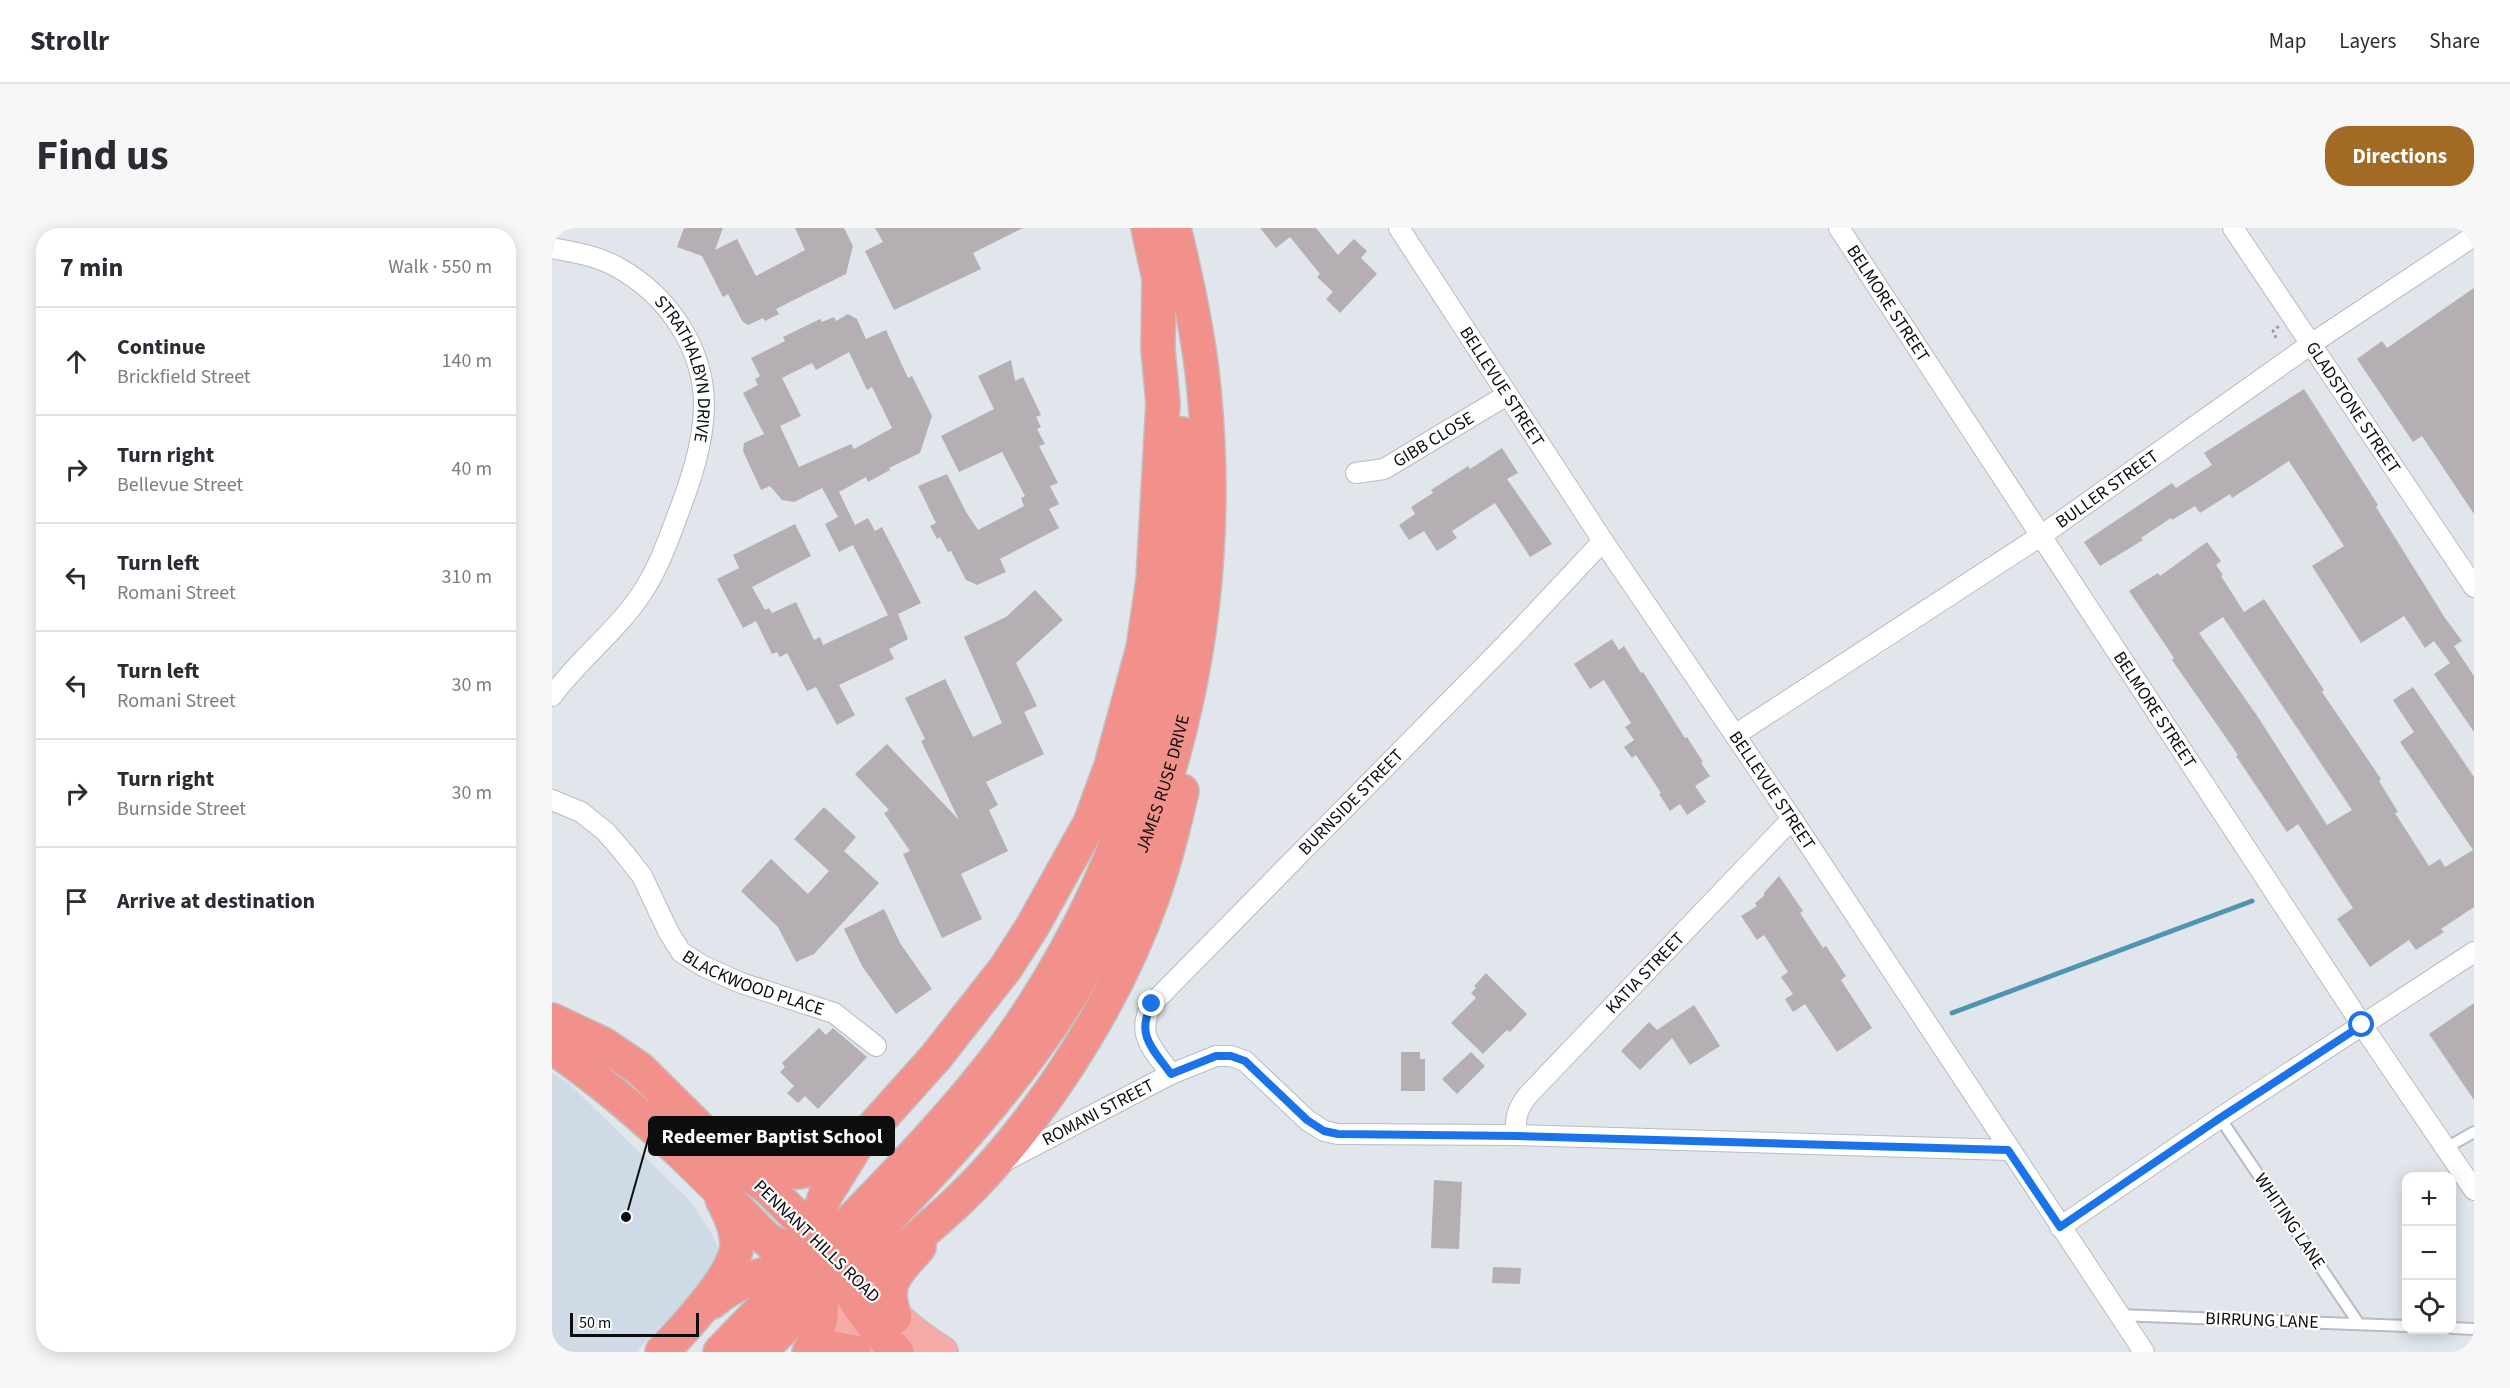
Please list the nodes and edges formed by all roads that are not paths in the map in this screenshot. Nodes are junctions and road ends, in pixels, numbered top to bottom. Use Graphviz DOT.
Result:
graph roads {
  1 [pos="1148,228"];
  2 [pos="1174,228"];
  3 [pos="1400,228"];
  4 [pos="1839,228"];
  5 [pos="2233,228"];
  6 [pos="2474,236"];
  7 [pos="552,248"];
  8 [pos="1159,276"];
  9 [pos="2311,344"];
  10 [pos="1507,395"];
  11 [pos="1356,473"];
  12 [pos="1210,502"];
  13 [pos="2042,535"];
  14 [pos="1603,540"];
  15 [pos="2474,588"];
  16 [pos="552,696"];
  17 [pos="1735,735"];
  18 [pos="552,800"];
  19 [pos="1792,819"];
  20 [pos="2474,952"];
  21 [pos="552,1020"];
  22 [pos="2362,1025"];
  23 [pos="876,1046"];
  24 [pos="555,1053"];
  25 [pos="1171,1074"];
  26 [pos="2220,1118"];
  27 [pos="2474,1132"];
  28 [pos="1516,1136"];
  29 [pos="856,1146"];
  30 [pos="2446,1148"];
  31 [pos="2008,1150"];
  32 [pos="990,1169"];
  33 [pos="730,1180"];
  34 [pos="2474,1190"];
  35 [pos="953,1206"];
  36 [pos="2060,1227"];
  37 [pos="822,1269"];
  38 [pos="2118,1315"];
  39 [pos="695,1317"];
  40 [pos="895,1317"];
  41 [pos="2359,1324"];
  42 [pos="2402,1326"];
  43 [pos="2456,1328"];
  44 [pos="2474,1329"];
  45 [pos="663,1352"];
  46 [pos="720,1352"];
  47 [pos="760,1352"];
  48 [pos="809,1352"];
  49 [pos="820,1352"];
  50 [pos="854,1352"];
  51 [pos="879,1352"];
  52 [pos="897,1352"];
  53 [pos="942,1352"];
  54 [pos="2144,1352"];
  1 -- 8 [label="highway, JAMES RUSE DRIVE"];
  2 -- 12 [label="highway, JAMES RUSE DRIVE"];
  3 -- 10 [label="street, BELLEVUE STREET"];
  4 -- 13 [label="street, BELMORE STREET"];
  5 -- 9 [label="street, GLADSTONE STREET"];
  6 -- 9 [label="street, BULLER STREET"];
  7 -- 16 [label="street, STRATHALBYN DRIVE"];
  8 -- 29 [label="highway"];
  8 -- 37 [label="highway, JAMES RUSE DRIVE"];
  9 -- 13 [label="street, BULLER STREET"];
  9 -- 15 [label="street, GLADSTONE STREET"];
  10 -- 11 [label="street, GIBB CLOSE"];
  10 -- 14 [label="street, BELLEVUE STREET"];
  12 -- 32 [label="highway"];
  12 -- 37 [label="highway, JAMES RUSE DRIVE"];
  13 -- 17 [label="street, BULLER STREET"];
  13 -- 22 [label="street, BELMORE STREET"];
  14 -- 17 [label="street, BELLEVUE STREET"];
  14 -- 25 [label="street, BURNSIDE STREET"];
  17 -- 19 [label="street, BELLEVUE STREET"];
  18 -- 23 [label="street, BLACKWOOD PLACE"];
  19 -- 28 [label="street, KATIA STREET"];
  19 -- 31 [label="street, BELLEVUE STREET"];
  20 -- 22 [label="street"];
  21 -- 33 [label="highway, PENNANT HILLS ROAD"];
  22 -- 26 [label="street"];
  22 -- 30 [label="street, BELMORE STREET"];
  24 -- 33 [label="highway, PENNANT HILLS ROAD"];
  25 -- 28 [label="street, ROMANI STREET"];
  25 -- 32 [label="street, ROMANI STREET"];
  26 -- 36 [label="street"];
  26 -- 41 [label="lane, WHITING LANE"];
  27 -- 30 [label="lane"];
  28 -- 31 [label="street, ROMANI STREET"];
  29 -- 33 [label="highway"];
  29 -- 37 [label="highway"];
  30 -- 34 [label="street, BELMORE STREET"];
  31 -- 36 [label="street, BELLEVUE STREET"];
  32 -- 35 [label="highway"];
  33 -- 37 [label="highway"];
  33 -- 37 [label="highway, PENNANT HILLS ROAD"];
  33 -- 39 [label="highway"];
  35 -- 37 [label="highway"];
  35 -- 40 [label="highway"];
  36 -- 38 [label="street, BELLEVUE STREET"];
  37 -- 39 [label="highway"];
  37 -- 40 [label="main road, PENNANT HILLS ROAD"];
  37 -- 46 [label="highway, JAMES RUSE DRIVE"];
  37 -- 47 [label="highway, JAMES RUSE DRIVE"];
  37 -- 48 [label="highway"];
  37 -- 51 [label="main road, PENNANT HILLS ROAD"];
  37 -- 52 [label="highway"];
  38 -- 41 [label="lane, BIRRUNG LANE"];
  38 -- 54 [label="street, BELLEVUE STREET"];
  39 -- 45 [label="highway"];
  40 -- 53 [label="main road, PENNANT HILLS ROAD"];
  41 -- 42 [label="lane, BIRRUNG LANE"];
  43 -- 44 [label="lane"];
  49 -- 50 [label="highway"];
}
